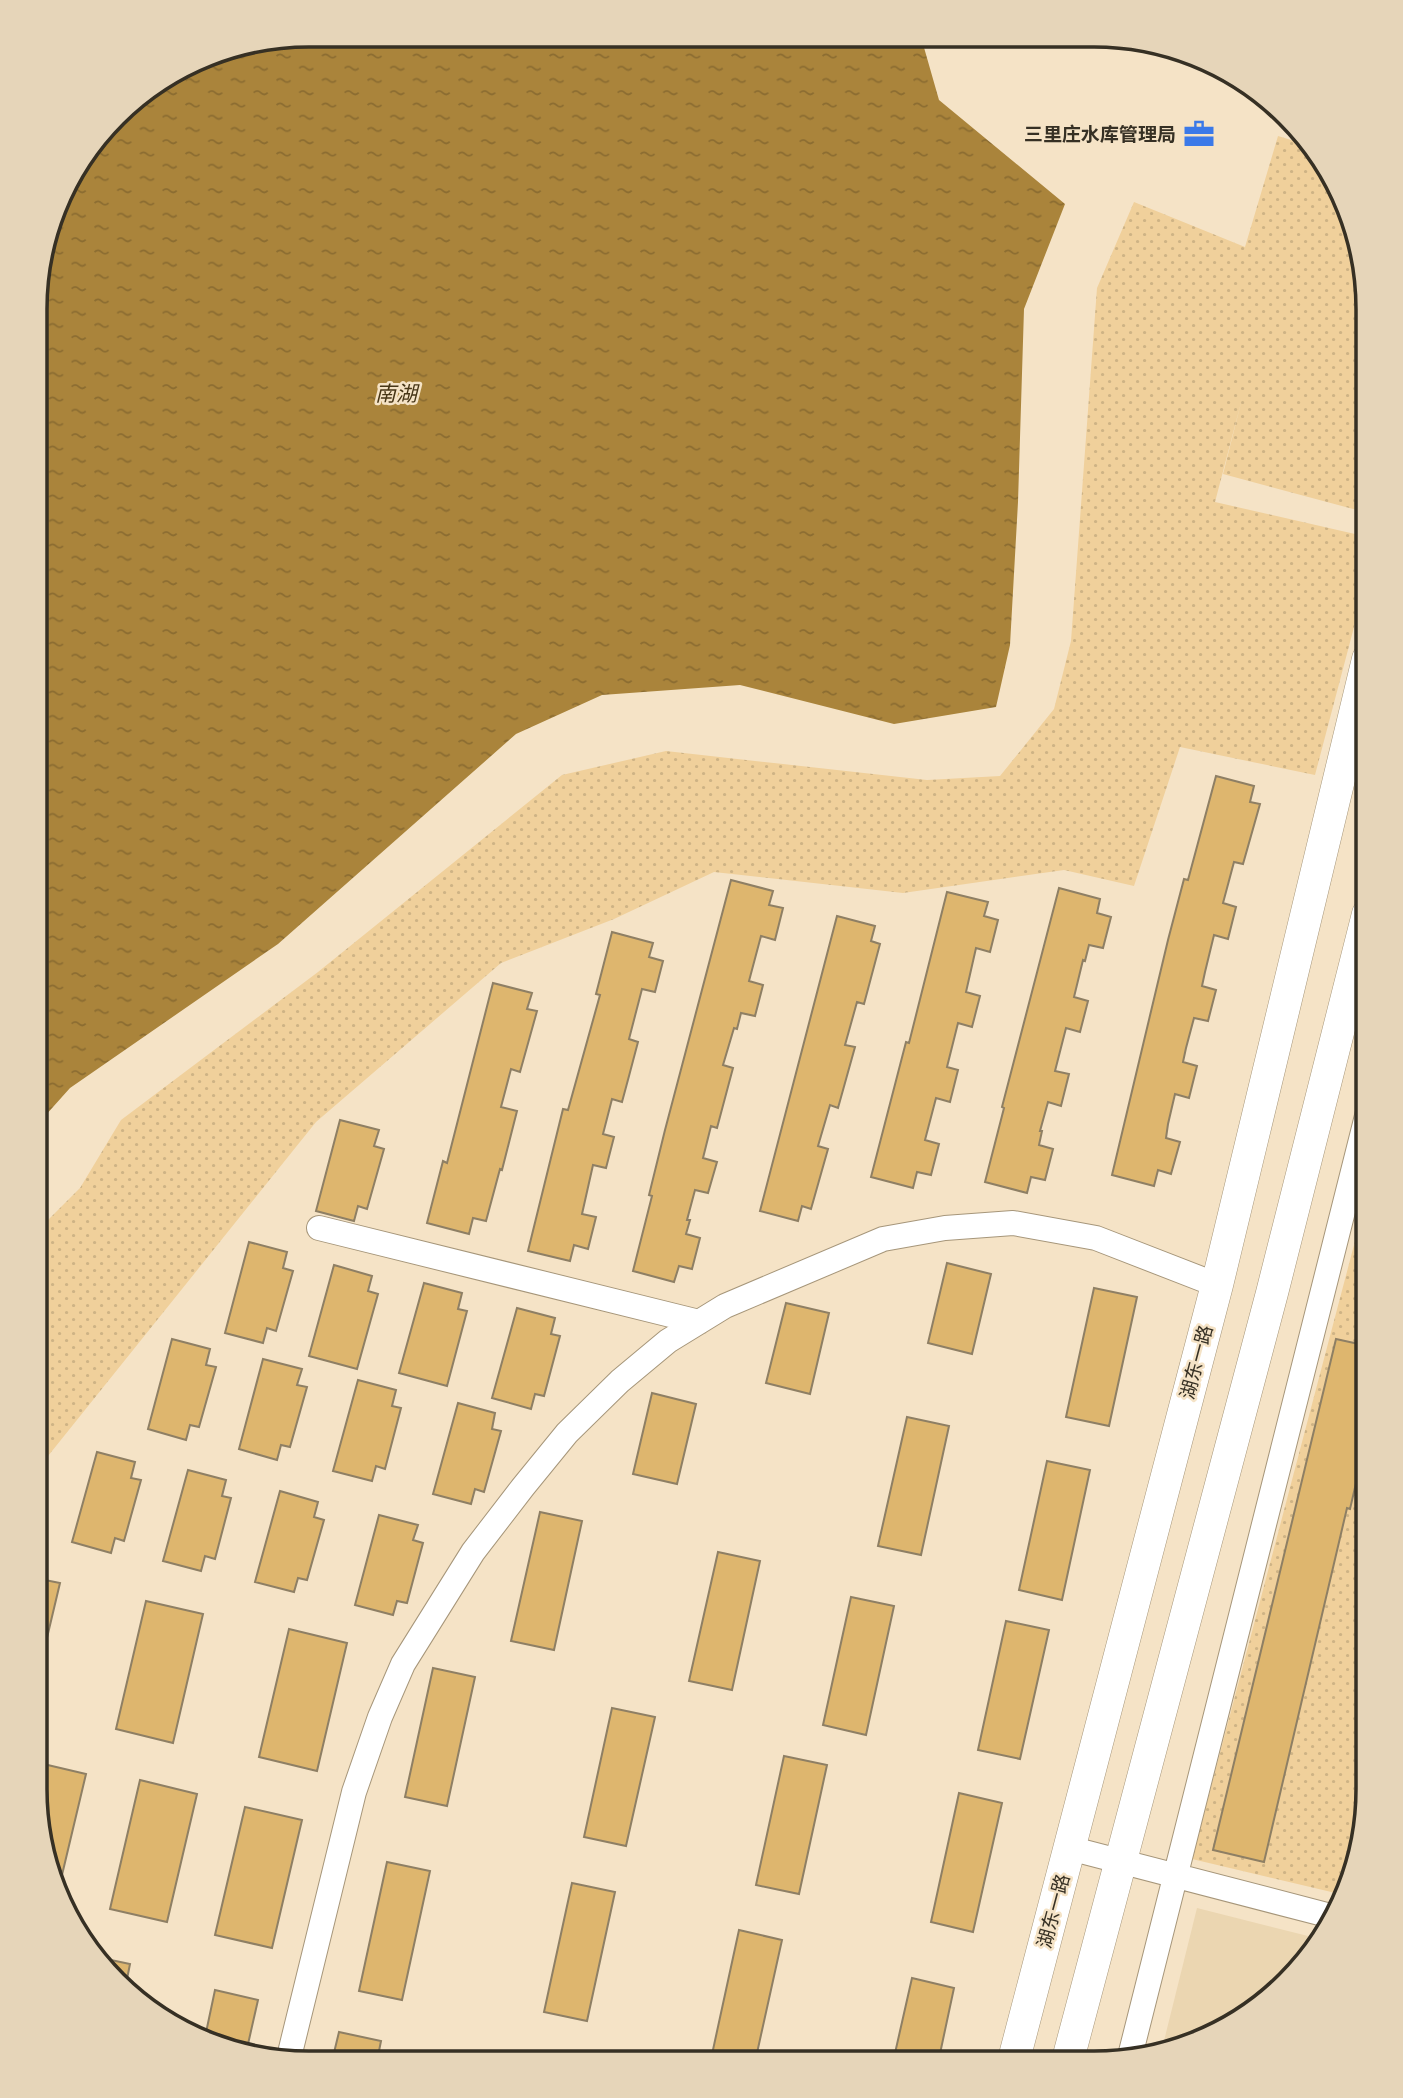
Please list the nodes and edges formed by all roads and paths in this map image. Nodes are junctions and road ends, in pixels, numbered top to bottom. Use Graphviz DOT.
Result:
graph roads {
  1 [pos="1356,709"];
  2 [pos="1356,961"];
  3 [pos="1356,1160"];
  4 [pos="319,1228"];
  5 [pos="1217,1284"];
  6 [pos="699,1322"];
  7 [pos="1069,1848"];
  8 [pos="1121,1863"];
  9 [pos="1176,1877"];
  10 [pos="1324,1914"];
  11 [pos="1132,2048"];
  12 [pos="291,2050"];
  13 [pos="1016,2051"];
  14 [pos="1070,2051"];
  1 -- 5 [label="main road, 湖东一路"];
  2 -- 8 [label="main road"];
  3 -- 9 [label="street"];
  4 -- 6 [label="street"];
  5 -- 6 [label="street"];
  5 -- 7 [label="main road, 湖东一路"];
  6 -- 12 [label="street"];
  7 -- 8 [label="street"];
  7 -- 13 [label="main road, 湖东一路"];
  8 -- 9 [label="street"];
  8 -- 14 [label="main road"];
  9 -- 10 [label="street"];
  9 -- 11 [label="street"];
}
